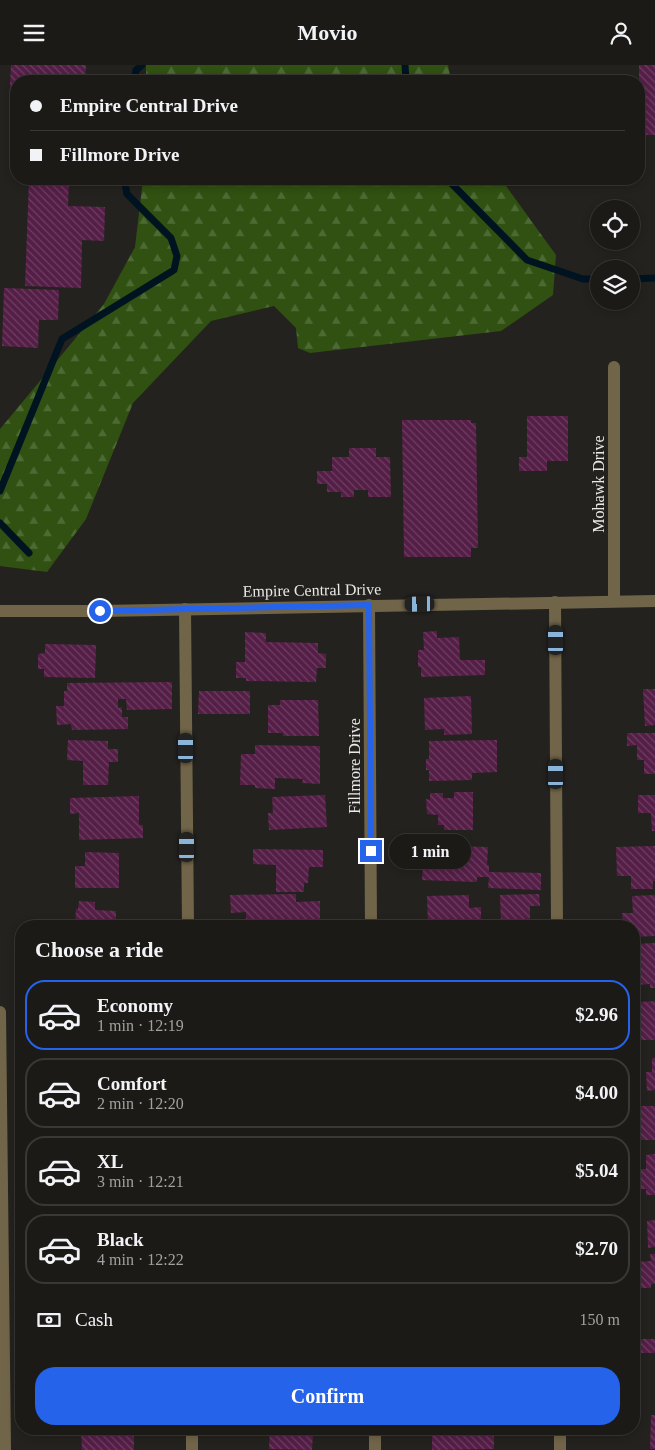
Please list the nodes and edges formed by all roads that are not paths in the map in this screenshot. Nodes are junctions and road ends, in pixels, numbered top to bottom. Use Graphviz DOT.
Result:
graph roads {
  1 [pos="614,367"];
  2 [pos="614,601"];
  3 [pos="655,601"];
  4 [pos="555,602"];
  5 [pos="369,605"];
  6 [pos="185,609"];
  7 [pos="0,611"];
  8 [pos="188,920"];
  9 [pos="371,920"];
  10 [pos="557,920"];
  11 [pos="0,1012"];
  12 [pos="192,1435"];
  13 [pos="375,1435"];
  14 [pos="560,1435"];
  15 [pos="5,1450"];
  16 [pos="192,1450"];
  17 [pos="375,1450"];
  18 [pos="560,1450"];
  1 -- 2 [label="street, Mohawk Drive"];
  2 -- 3 [label="street, Empire Central Drive"];
  2 -- 4 [label="street, Empire Central Drive"];
  4 -- 5 [label="street, Empire Central Drive"];
  4 -- 10 [label="street"];
  5 -- 6 [label="street, Empire Central Drive"];
  5 -- 9 [label="street, Fillmore Drive"];
  6 -- 7 [label="street, Empire Central Drive"];
  6 -- 8 [label="street"];
  11 -- 15 [label="street"];
  12 -- 16 [label="street"];
  13 -- 17 [label="street"];
  14 -- 18 [label="street"];
}
